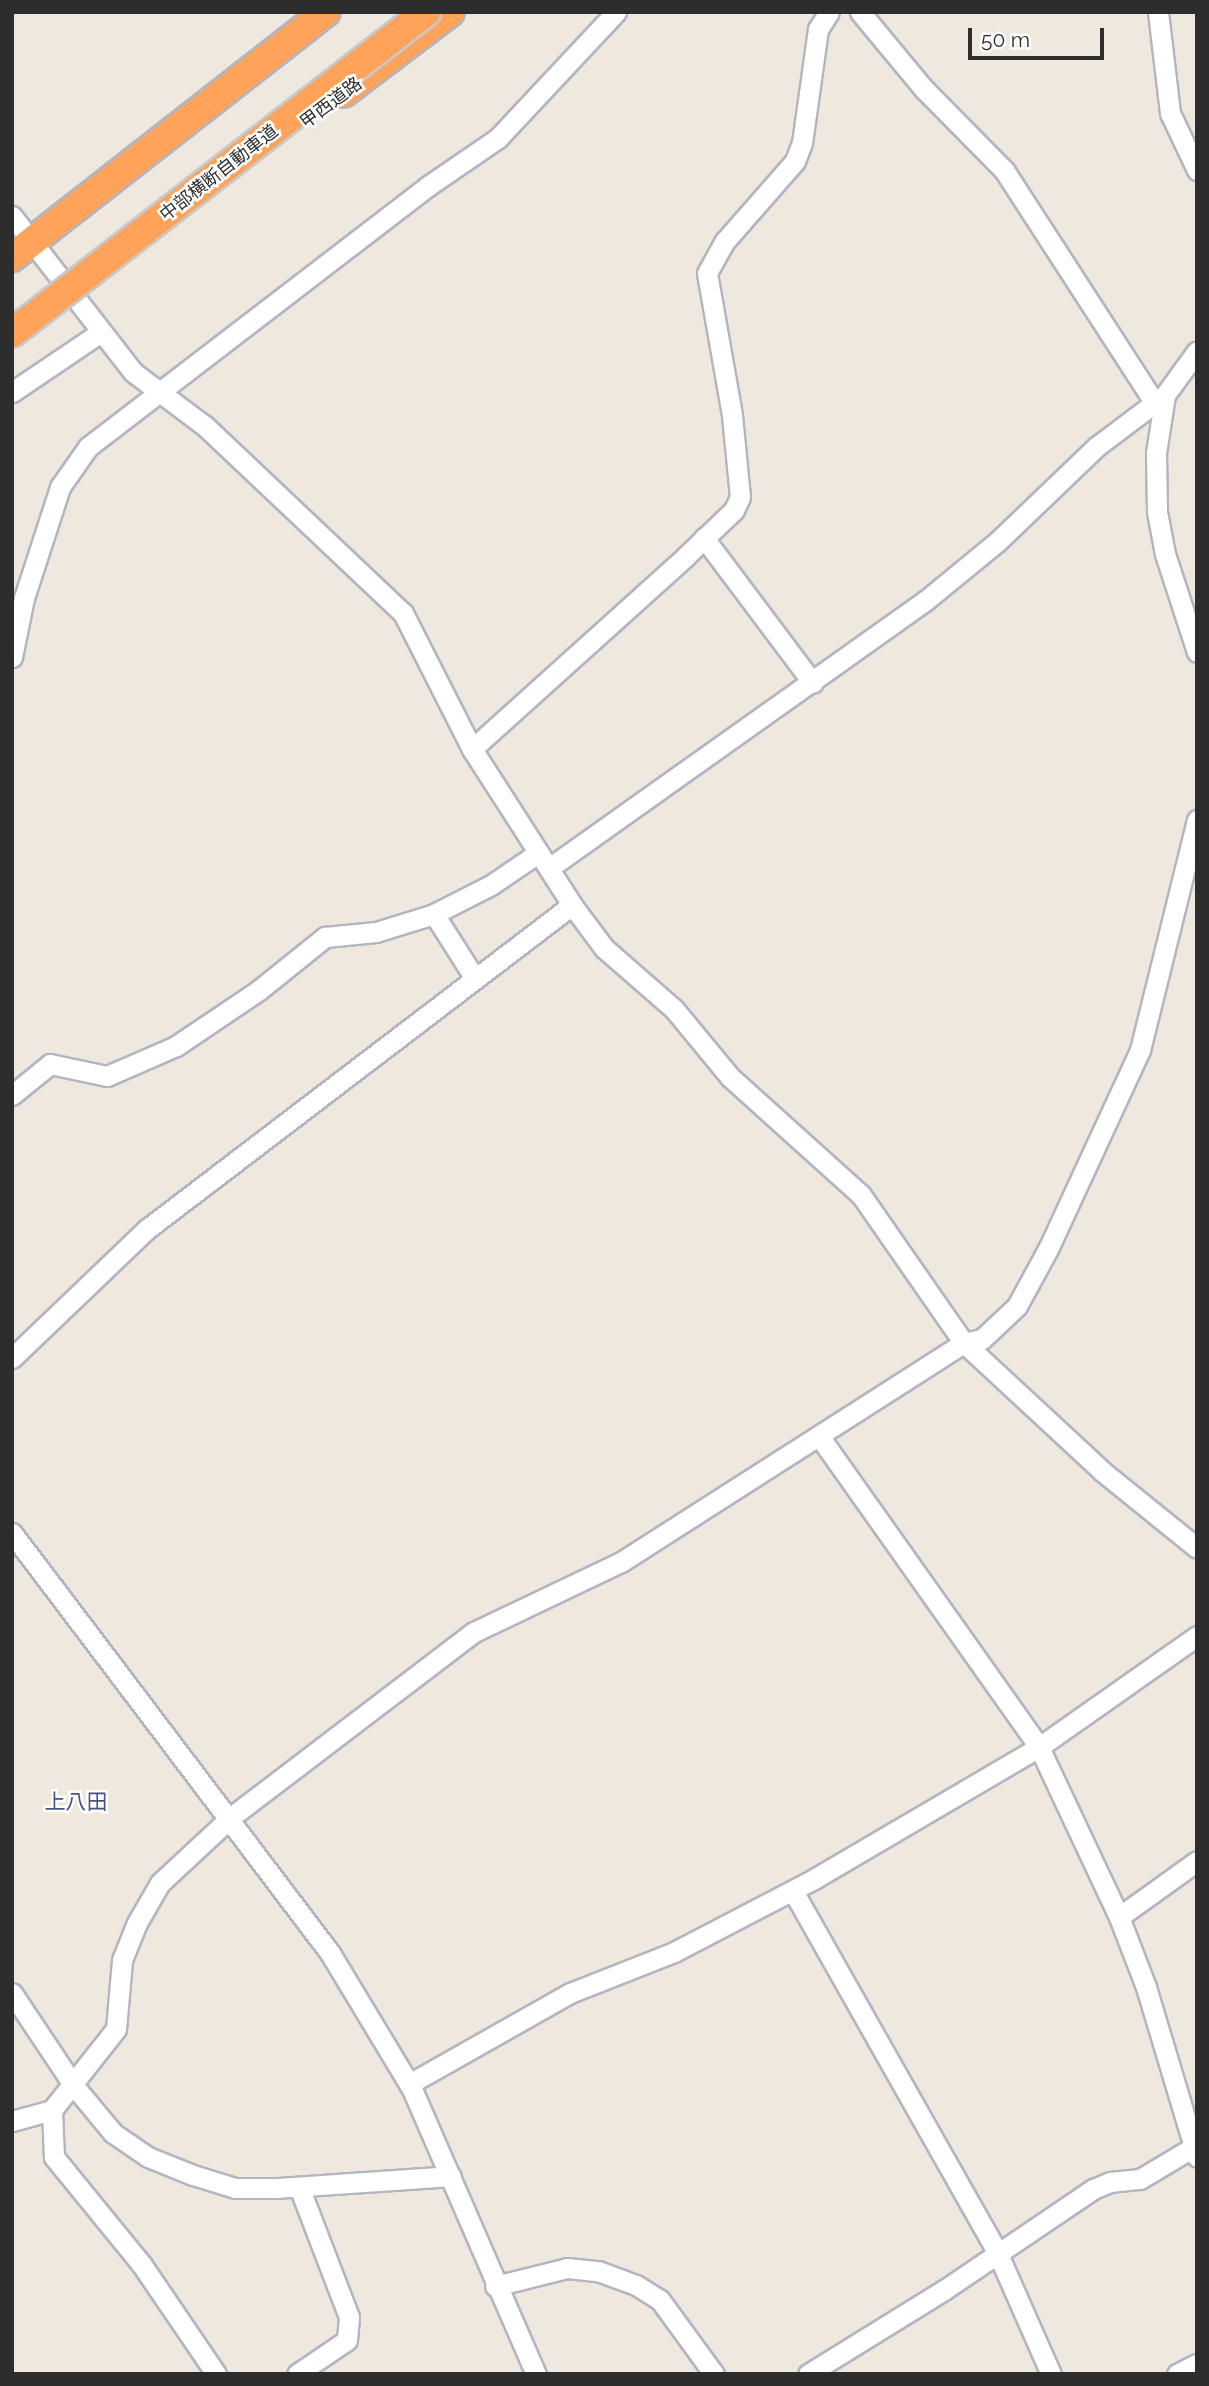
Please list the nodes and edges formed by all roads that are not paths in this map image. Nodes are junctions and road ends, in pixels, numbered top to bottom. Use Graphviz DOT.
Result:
graph roads {
  1 [pos="326,12"];
  2 [pos="407,12"];
  3 [pos="426,12"];
  4 [pos="450,12"];
  5 [pos="616,12"];
  6 [pos="830,12"];
  7 [pos="860,12"];
  8 [pos="1158,12"];
  9 [pos="1197,170"];
  10 [pos="12,216"];
  11 [pos="22,250"];
  12 [pos="76,298"];
  13 [pos="12,316"];
  14 [pos="101,332"];
  15 [pos="12,333"];
  16 [pos="12,348"];
  17 [pos="1197,351"];
  18 [pos="12,392"];
  19 [pos="159,393"];
  20 [pos="1160,399"];
  21 [pos="704,538"];
  22 [pos="1197,652"];
  23 [pos="12,657"];
  24 [pos="813,683"];
  25 [pos="472,749"];
  26 [pos="1197,820"];
  27 [pos="543,861"];
  28 [pos="572,905"];
  29 [pos="434,914"];
  30 [pos="474,977"];
  31 [pos="12,1095"];
  32 [pos="964,1343"];
  33 [pos="12,1358"];
  34 [pos="819,1436"];
  35 [pos="12,1533"];
  36 [pos="1197,1548"];
  37 [pos="1197,1636"];
  38 [pos="1039,1747"];
  39 [pos="231,1817"];
  40 [pos="1197,1861"];
  41 [pos="793,1891"];
  42 [pos="1119,1917"];
  43 [pos="12,1993"];
  44 [pos="409,2084"];
  45 [pos="74,2086"];
  46 [pos="52,2110"];
  47 [pos="12,2121"];
  48 [pos="1194,2152"];
  49 [pos="452,2176"];
  50 [pos="299,2187"];
  51 [pos="998,2254"];
  52 [pos="495,2286"];
  53 [pos="1197,2364"];
  54 [pos="216,2374"];
  55 [pos="297,2374"];
  56 [pos="536,2374"];
  57 [pos="714,2374"];
  58 [pos="808,2374"];
  59 [pos="1051,2374"];
  60 [pos="1177,2374"];
  1 -- 11 [label="highway"];
  2 -- 13 [label="highway, 中部横断自動車道"];
  3 -- 15 [label="highway, 中部横断自動車道, bridge"];
  4 -- 12 [label="highway, 甲西道路"];
  5 -- 19 [label="street"];
  6 -- 21 [label="street"];
  7 -- 20 [label="street"];
  8 -- 9 [label="street"];
  10 -- 11 [label="street"];
  11 -- 12 [label="street"];
  12 -- 14 [label="street"];
  12 -- 16 [label="highway, 甲西道路"];
  14 -- 18 [label="street"];
  14 -- 19 [label="street"];
  17 -- 20 [label="street"];
  19 -- 23 [label="street"];
  19 -- 25 [label="street"];
  20 -- 22 [label="street"];
  20 -- 24 [label="street"];
  21 -- 24 [label="street"];
  21 -- 25 [label="street"];
  24 -- 27 [label="street"];
  25 -- 27 [label="street"];
  26 -- 32 [label="street"];
  27 -- 28 [label="street"];
  27 -- 29 [label="street"];
  28 -- 30 [label="street"];
  28 -- 32 [label="street"];
  29 -- 30 [label="street"];
  29 -- 31 [label="street"];
  30 -- 33 [label="street"];
  32 -- 34 [label="street"];
  32 -- 36 [label="street"];
  34 -- 38 [label="street"];
  34 -- 39 [label="street"];
  35 -- 39 [label="street"];
  37 -- 38 [label="street"];
  38 -- 41 [label="street"];
  38 -- 42 [label="street"];
  39 -- 44 [label="street"];
  39 -- 45 [label="street"];
  40 -- 42 [label="street"];
  41 -- 44 [label="street"];
  41 -- 51 [label="street"];
  42 -- 48 [label="street"];
  43 -- 45 [label="street"];
  44 -- 49 [label="street"];
  45 -- 46 [label="street"];
  45 -- 50 [label="street"];
  46 -- 47 [label="street"];
  46 -- 54 [label="street"];
  48 -- 51 [label="street"];
  49 -- 50 [label="street"];
  49 -- 52 [label="street"];
  50 -- 55 [label="street"];
  51 -- 58 [label="street"];
  51 -- 59 [label="street"];
  52 -- 56 [label="street"];
  52 -- 57 [label="street"];
  53 -- 60 [label="street"];
}
